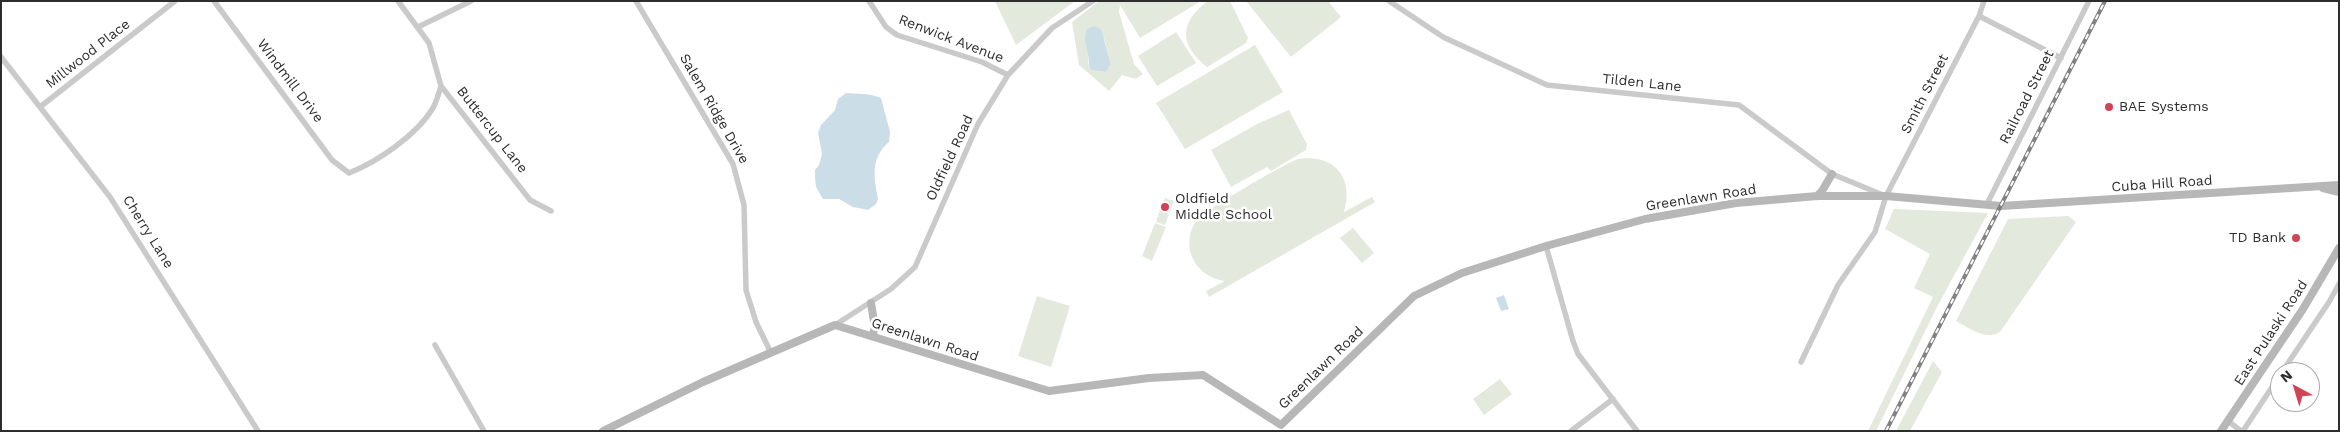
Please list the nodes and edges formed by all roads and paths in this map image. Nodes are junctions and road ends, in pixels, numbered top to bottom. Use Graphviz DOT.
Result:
graph roads {
  1 [pos="175,1"];
  2 [pos="214,1"];
  3 [pos="398,1"];
  4 [pos="471,1"];
  5 [pos="636,1"];
  6 [pos="870,1"];
  7 [pos="1093,1"];
  8 [pos="1389,1"];
  9 [pos="1984,1"];
  10 [pos="2089,1"];
  11 [pos="1979,16"];
  12 [pos="418,27"];
  13 [pos="1,57"];
  14 [pos="2061,58"];
  15 [pos="1008,75"];
  16 [pos="442,86"];
  17 [pos="40,107"];
  18 [pos="1832,174"];
  19 [pos="2337,183"];
  20 [pos="2316,186"];
  21 [pos="2339,192"];
  22 [pos="1817,196"];
  23 [pos="1886,196"];
  24 [pos="1987,204"];
  25 [pos="551,211"];
  26 [pos="1546,246"];
  27 [pos="2339,248"];
  28 [pos="2339,284"];
  29 [pos="871,303"];
  30 [pos="835,325"];
  31 [pos="872,336"];
  32 [pos="435,345"];
  33 [pos="771,353"];
  34 [pos="1801,362"];
  35 [pos="2289,362"];
  36 [pos="2270,389"];
  37 [pos="1612,400"];
  38 [pos="2228,421"];
  39 [pos="1280,428"];
  40 [pos="258,431"];
  41 [pos="484,431"];
  42 [pos="603,431"];
  43 [pos="1571,431"];
  44 [pos="1638,431"];
  45 [pos="2222,431"];
  46 [pos="2242,431"];
  1 -- 17 [label="street, Millwood Place"];
  2 -- 16 [label="street, Windmill Drive"];
  3 -- 12 [label="street, Buttercup Lane"];
  4 -- 12 [label="street"];
  5 -- 33 [label="street, Salem Ridge Drive"];
  6 -- 15 [label="street, Renwick Avenue"];
  7 -- 15 [label="street, Oldfield Road"];
  8 -- 18 [label="street, Tilden Lane"];
  9 -- 11 [label="street, Smith Street"];
  10 -- 14 [label="street, Railroad Street"];
  11 -- 14 [label="street"];
  11 -- 23 [label="street, Smith Street"];
  12 -- 16 [label="street, Buttercup Lane"];
  13 -- 17 [label="street, Cherry Lane"];
  14 -- 24 [label="street, Railroad Street"];
  15 -- 29 [label="street, Oldfield Road"];
  16 -- 25 [label="street, Buttercup Lane"];
  17 -- 40 [label="street, Cherry Lane"];
  18 -- 22 [label="main road"];
  18 -- 23 [label="street, Tilden Lane"];
  19 -- 20 [label="main road, Cuba Hill Road"];
  20 -- 21 [label="main road"];
  20 -- 24 [label="main road, Cuba Hill Road"];
  22 -- 23 [label="main road, Greenlawn Road"];
  22 -- 26 [label="main road, Greenlawn Road"];
  23 -- 24 [label="main road, Greenlawn Road"];
  23 -- 34 [label="street, Smith Street"];
  26 -- 37 [label="street"];
  26 -- 39 [label="main road, Greenlawn Road"];
  27 -- 38 [label="main road, East Pulaski Road"];
  28 -- 35 [label="street"];
  29 -- 30 [label="street, Oldfield Road"];
  29 -- 31 [label="main road"];
  30 -- 31 [label="main road, Greenlawn Road"];
  30 -- 33 [label="main road"];
  31 -- 39 [label="main road, Greenlawn Road"];
  32 -- 41 [label="street"];
  33 -- 42 [label="main road"];
  36 -- 46 [label="street"];
  37 -- 43 [label="street"];
  37 -- 44 [label="street"];
  38 -- 45 [label="main road, East Pulaski Road"];
  38 -- 46 [label="street"];
}
